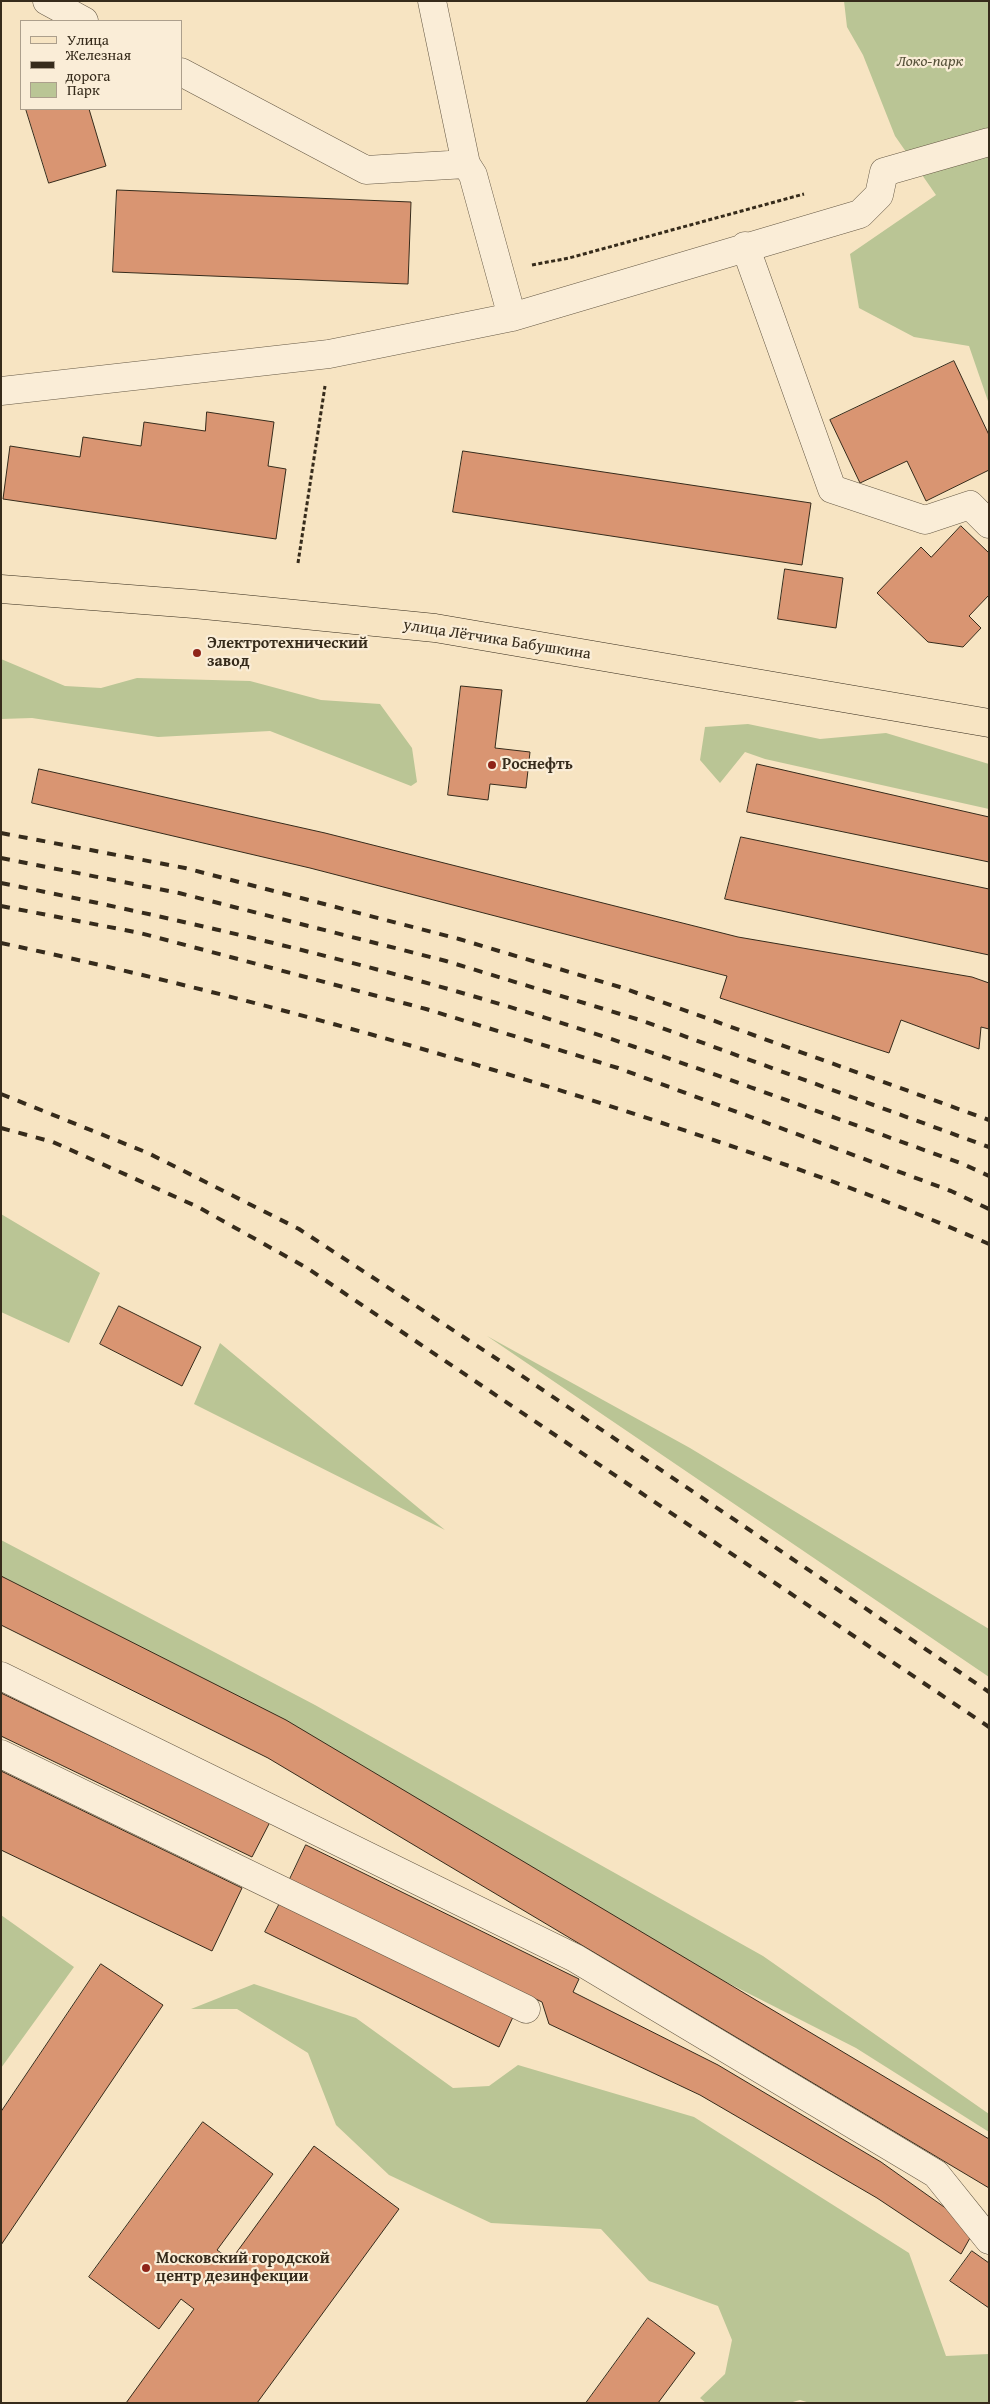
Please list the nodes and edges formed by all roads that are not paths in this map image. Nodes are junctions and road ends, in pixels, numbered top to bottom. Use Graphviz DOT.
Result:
graph roads {
  1 [pos="47,1"];
  2 [pos="432,1"];
  3 [pos="82,20"];
  4 [pos="182,73"];
  5 [pos="989,142"];
  6 [pos="466,164"];
  7 [pos="745,246"];
  8 [pos="512,317"];
  9 [pos="1,391"];
  10 [pos="989,524"];
  11 [pos="1,589"];
  12 [pos="989,723"];
  13 [pos="1,1676"];
  14 [pos="1,1754"];
  15 [pos="526,2009"];
  16 [pos="989,2240"];
  1 -- 3 [label="lane"];
  2 -- 6 [label="lane"];
  4 -- 6 [label="lane"];
  5 -- 7 [label="lane"];
  6 -- 8 [label="lane"];
  7 -- 8 [label="lane"];
  7 -- 10 [label="lane"];
  8 -- 9 [label="lane"];
  11 -- 12 [label="main road, улица Лётчика Бабушкина"];
  13 -- 16 [label="lane"];
  14 -- 15 [label="lane"];
}
